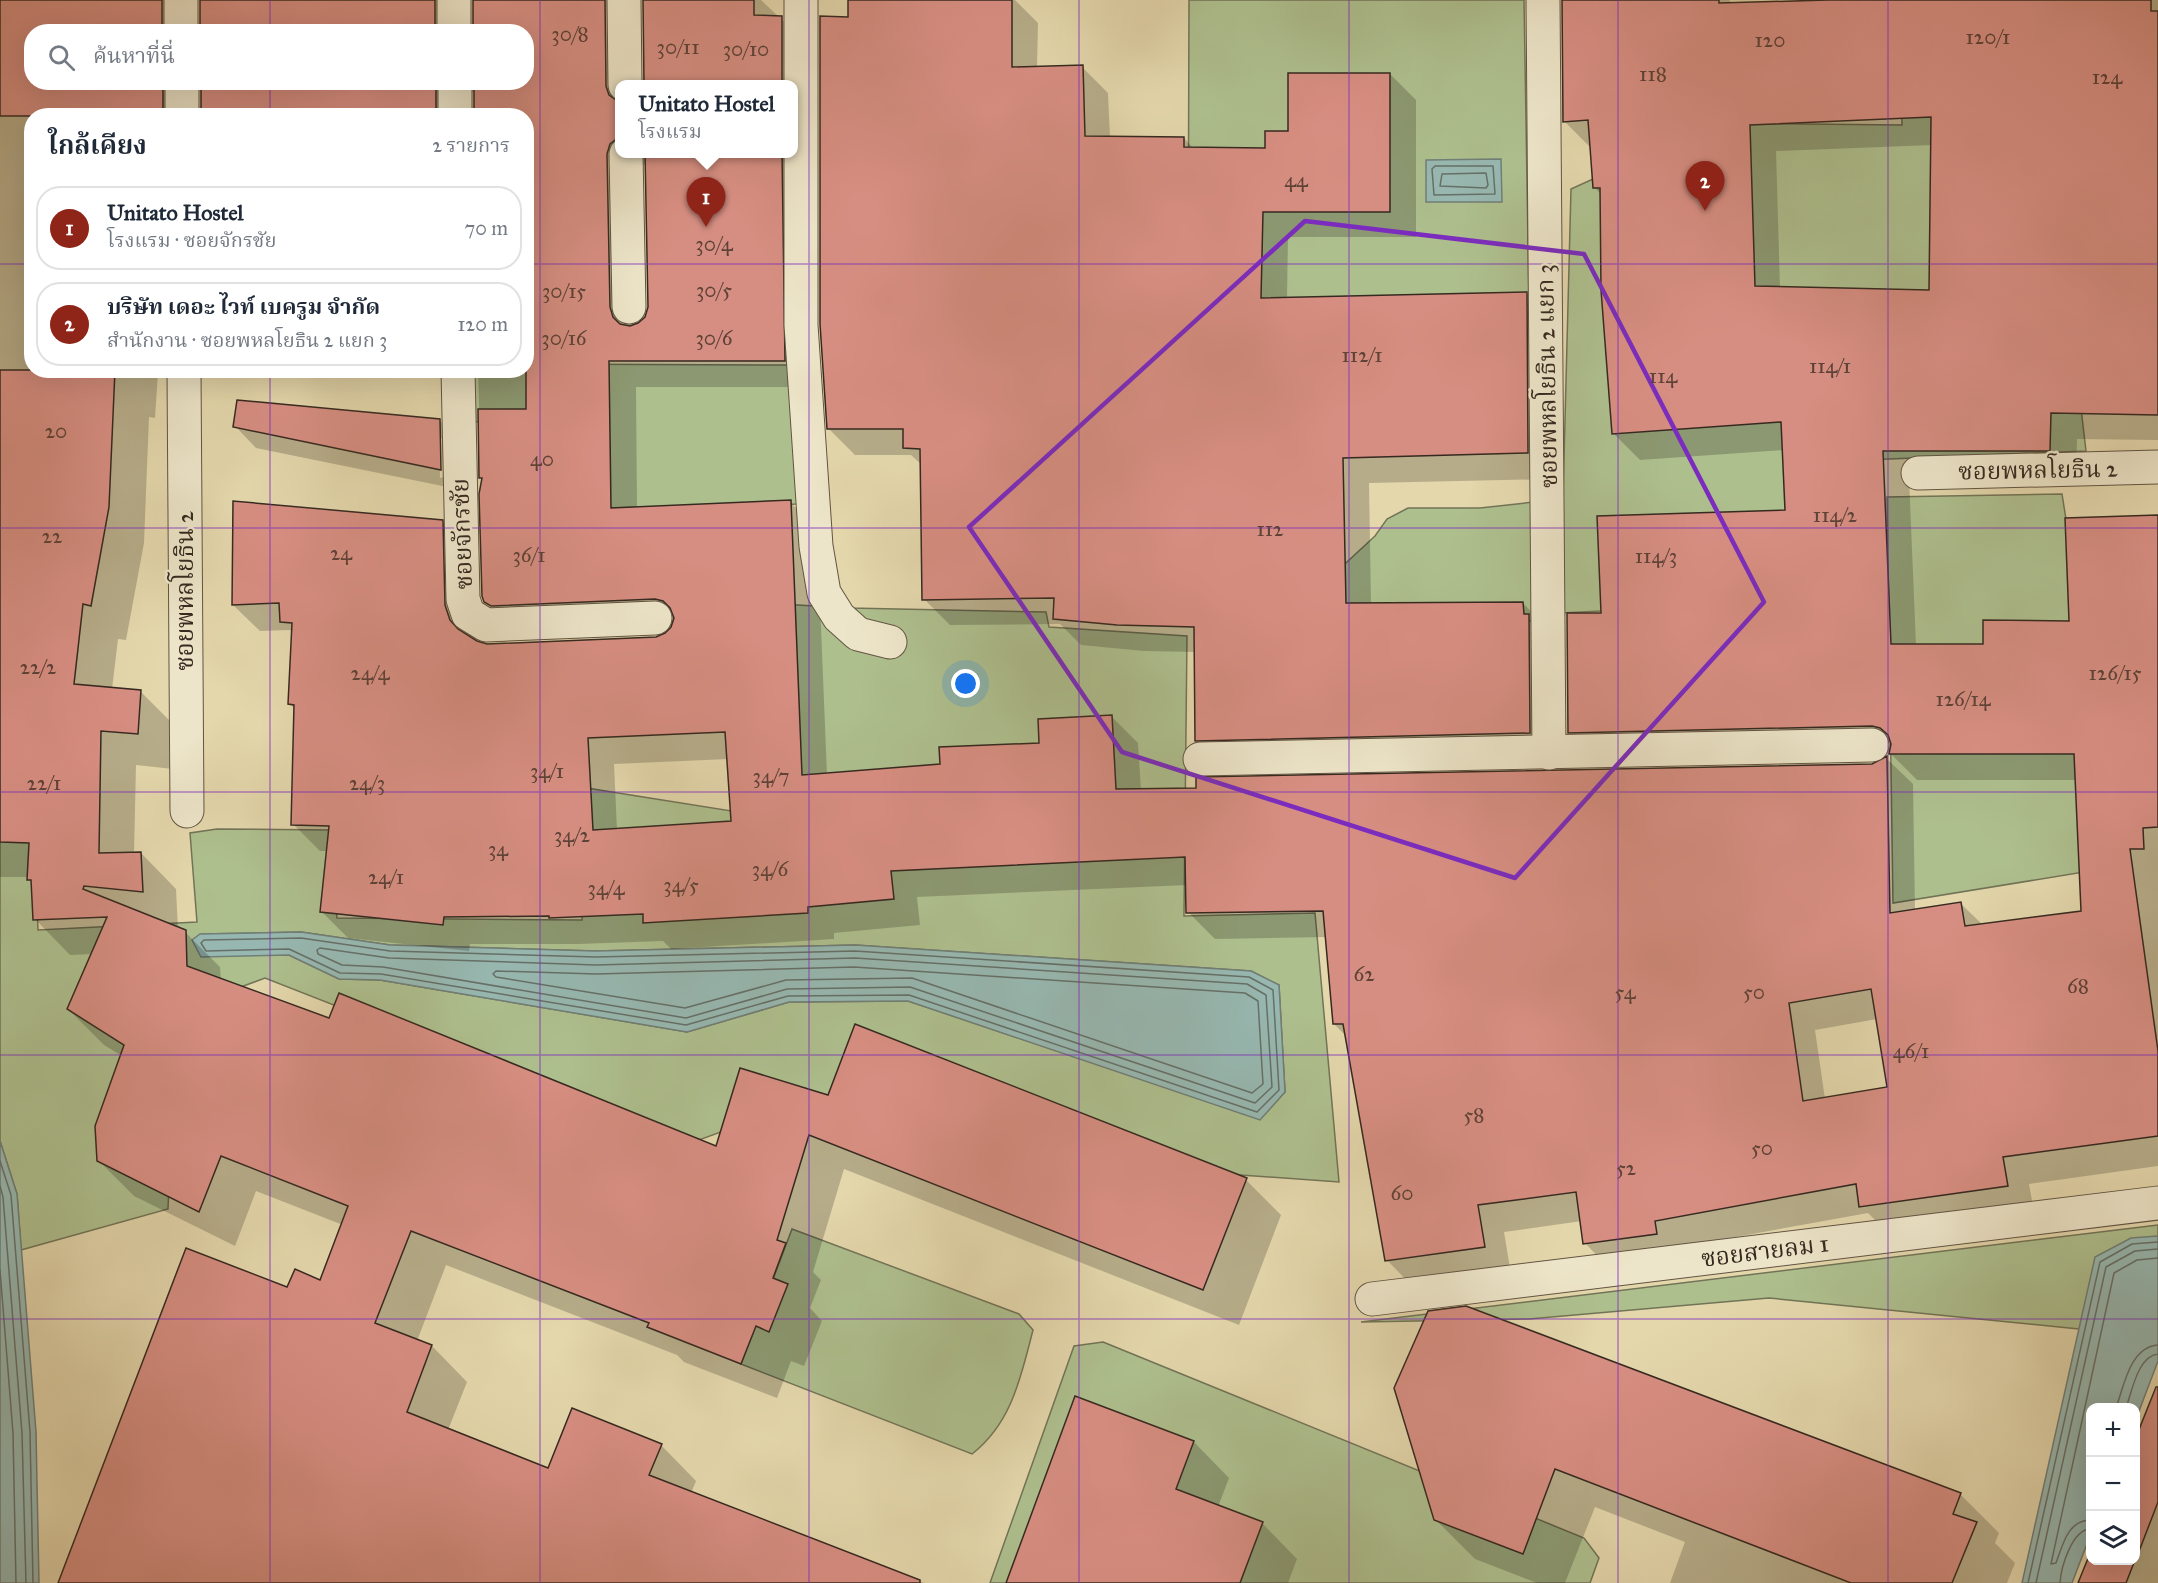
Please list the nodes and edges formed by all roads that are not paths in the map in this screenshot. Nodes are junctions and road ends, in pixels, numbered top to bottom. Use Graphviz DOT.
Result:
graph roads {
  1 [pos="181,0"];
  2 [pos="454,0"];
  3 [pos="624,0"];
  4 [pos="801,0"];
  5 [pos="1543,0"];
  6 [pos="181,24"];
  7 [pos="454,24"];
  8 [pos="625,80"];
  9 [pos="182,90"];
  10 [pos="455,90"];
  11 [pos="182,108"];
  12 [pos="455,108"];
  13 [pos="626,158"];
  14 [pos="629,307"];
  15 [pos="184,378"];
  16 [pos="458,378"];
  17 [pos="2158,467"];
  18 [pos="1918,473"];
  19 [pos="655,618"];
  20 [pos="890,642"];
  21 [pos="1872,745"];
  22 [pos="1549,753"];
  23 [pos="1200,759"];
  24 [pos="187,811"];
  25 [pos="2158,1203"];
  26 [pos="1372,1299"];
  1 -- 6 [label="street"];
  2 -- 7 [label="street"];
  3 -- 8 [label="street"];
  4 -- 20 [label="street"];
  5 -- 22 [label="street, ซอยพหลโยธิน 2 แยก 3"];
  9 -- 11 [label="street"];
  10 -- 12 [label="street"];
  13 -- 14 [label="street"];
  15 -- 24 [label="street, ซอยพหลโยธิน 2"];
  16 -- 19 [label="street, ซอยจักรชัย"];
  17 -- 18 [label="street, ซอยพหลโยธิน 2"];
  21 -- 22 [label="street"];
  22 -- 23 [label="street"];
  25 -- 26 [label="street, ซอยสายลม 1"];
}
